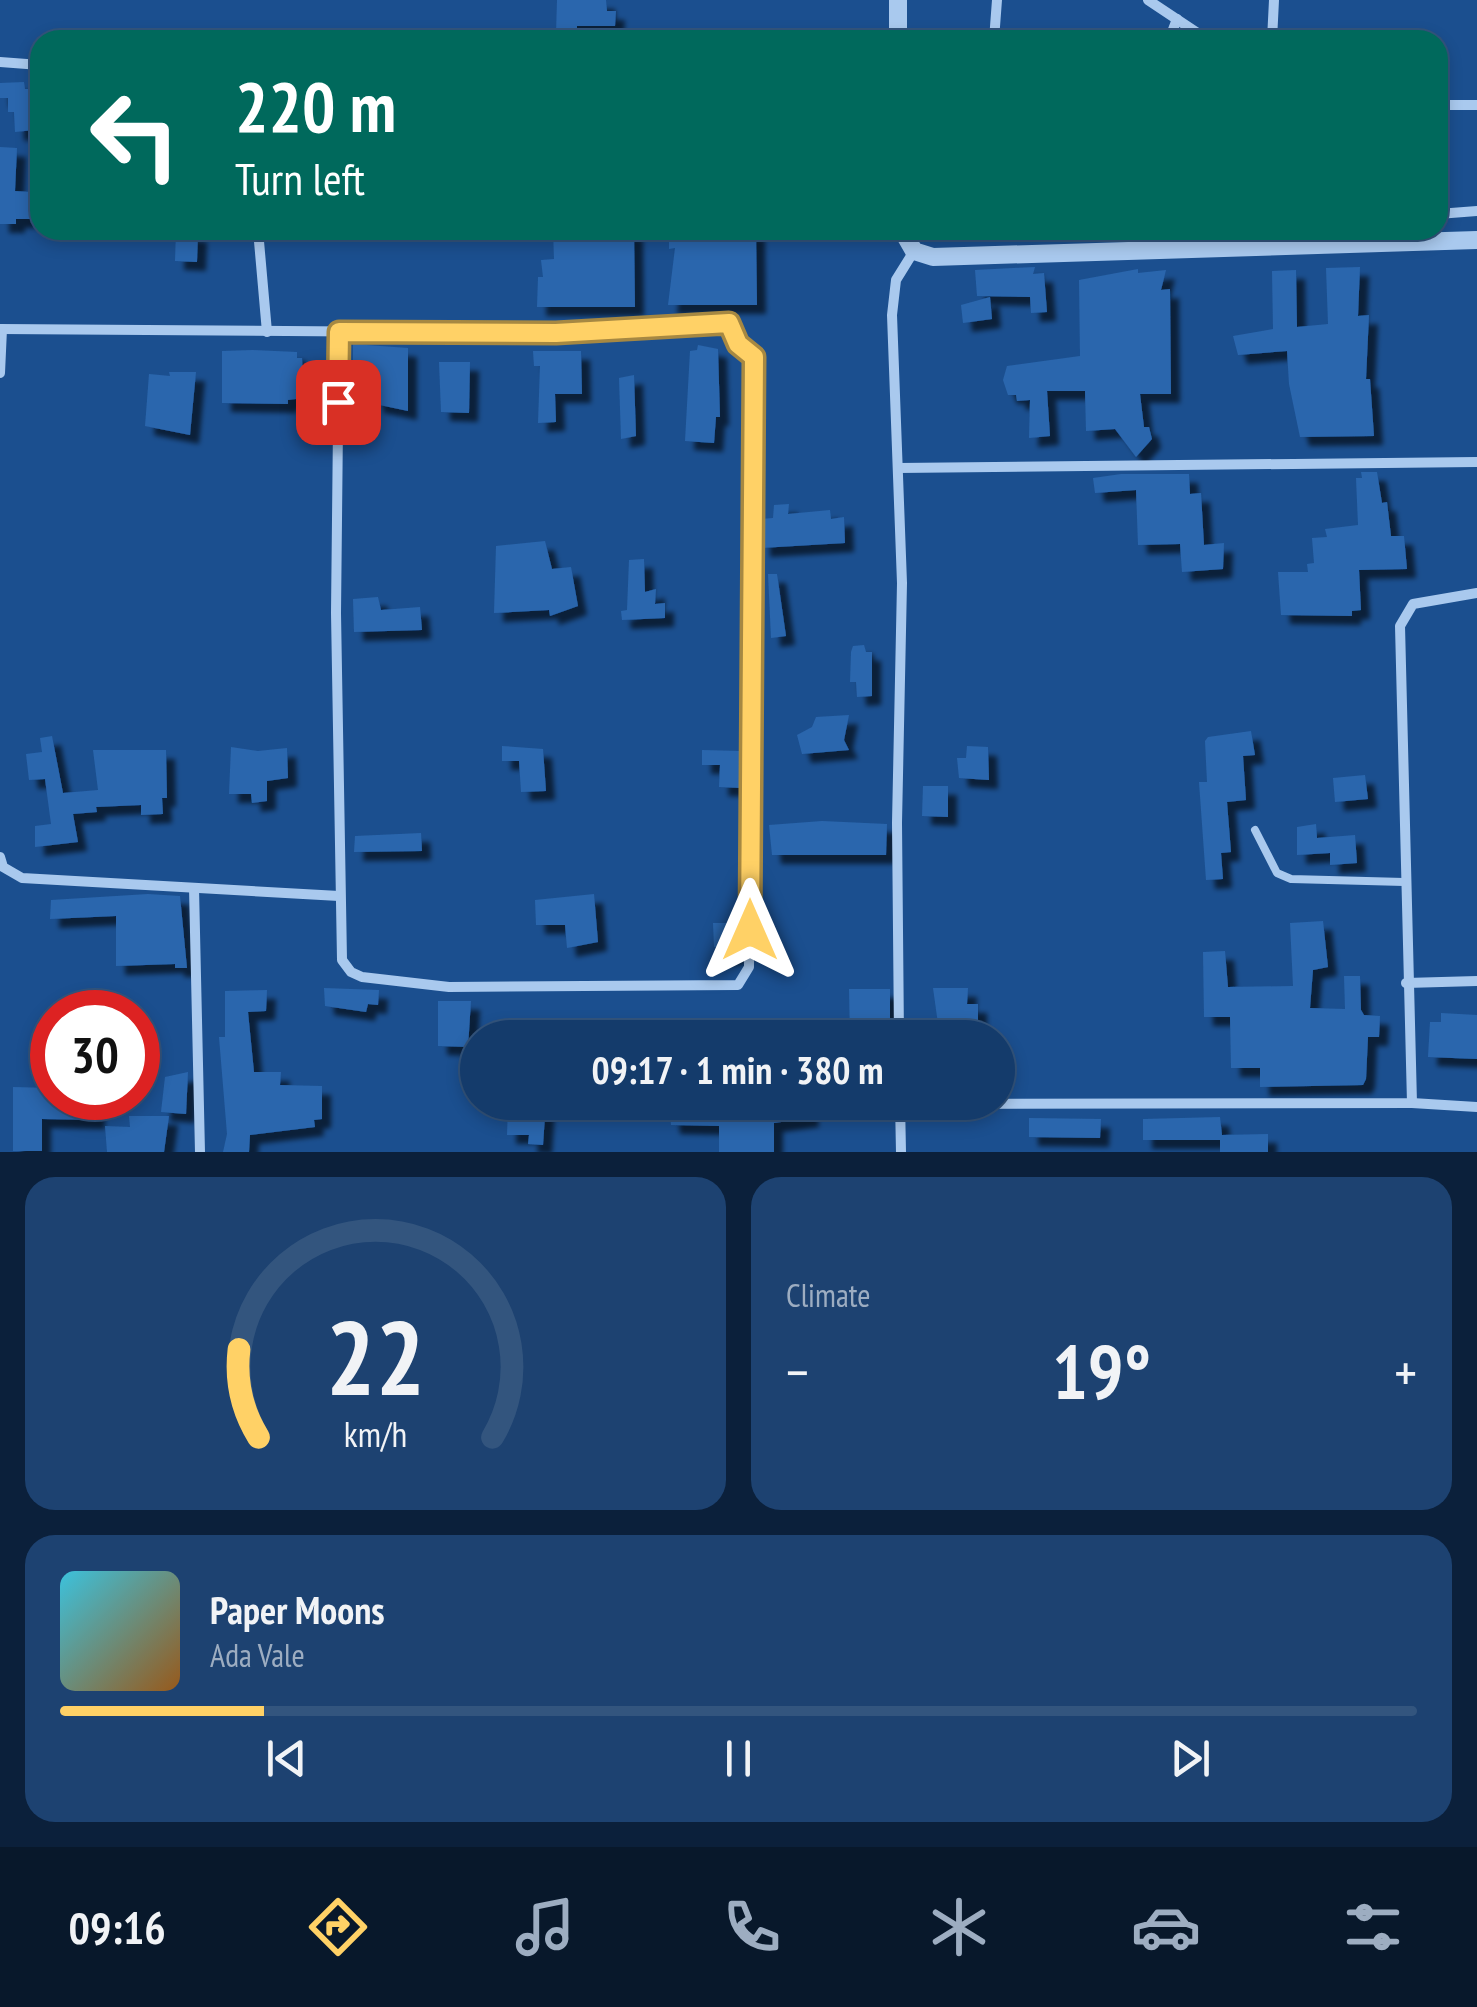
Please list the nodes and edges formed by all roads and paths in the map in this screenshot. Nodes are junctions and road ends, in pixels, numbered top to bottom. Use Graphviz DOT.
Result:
graph roads {
  1 [pos="898,0"];
  2 [pos="997,0"];
  3 [pos="1148,0"];
  4 [pos="1274,0"];
  5 [pos="1177,19"];
  6 [pos="898,30"];
  7 [pos="995,30"];
  8 [pos="1173,30"];
  9 [pos="1193,30"];
  10 [pos="1272,30"];
  11 [pos="0,62"];
  12 [pos="30,64"];
  13 [pos="1448,105"];
  14 [pos="1477,105"];
  15 [pos="1477,210"];
  16 [pos="1448,213"];
  17 [pos="259,240"];
  18 [pos="908,240"];
  19 [pos="949,240"];
  20 [pos="1477,240"];
  21 [pos="914,251"];
  22 [pos="945,257"];
  23 [pos="1,329"];
  24 [pos="267,332"];
  25 [pos="339,332"];
  26 [pos="0,373"];
  27 [pos="1477,462"];
  28 [pos="898,468"];
  29 [pos="1477,593"];
  30 [pos="1255,830"];
  31 [pos="0,857"];
  32 [pos="1404,882"];
  33 [pos="194,888"];
  34 [pos="339,896"];
  35 [pos="1477,980"];
  36 [pos="1406,983"];
  37 [pos="899,1020"];
  38 [pos="1015,1103"];
  39 [pos="1412,1103"];
  40 [pos="1477,1106"];
  41 [pos="900,1120"];
  42 [pos="200,1152"];
  43 [pos="901,1152"];
  1 -- 6 [label="street"];
  2 -- 7 [label="street"];
  3 -- 5 [label="street"];
  4 -- 10 [label="street"];
  5 -- 8 [label="street"];
  5 -- 9 [label="street"];
  11 -- 12 [label="street"];
  13 -- 14 [label="street"];
  15 -- 16 [label="street"];
  17 -- 24 [label="street"];
  18 -- 21 [label="street"];
  19 -- 22 [label="street"];
  20 -- 22 [label="street"];
  21 -- 22 [label="street"];
  21 -- 28 [label="street"];
  23 -- 24 [label="street"];
  23 -- 26 [label="street"];
  24 -- 25 [label="street"];
  25 -- 34 [label="street"];
  25 -- 34 [label="street"];
  27 -- 28 [label="street"];
  28 -- 37 [label="street"];
  29 -- 32 [label="street"];
  30 -- 32 [label="lane"];
  31 -- 33 [label="street"];
  32 -- 36 [label="street"];
  33 -- 34 [label="street"];
  33 -- 42 [label="street"];
  35 -- 36 [label="street"];
  36 -- 39 [label="street"];
  38 -- 39 [label="street"];
  39 -- 40 [label="street"];
  41 -- 43 [label="street"];
}
